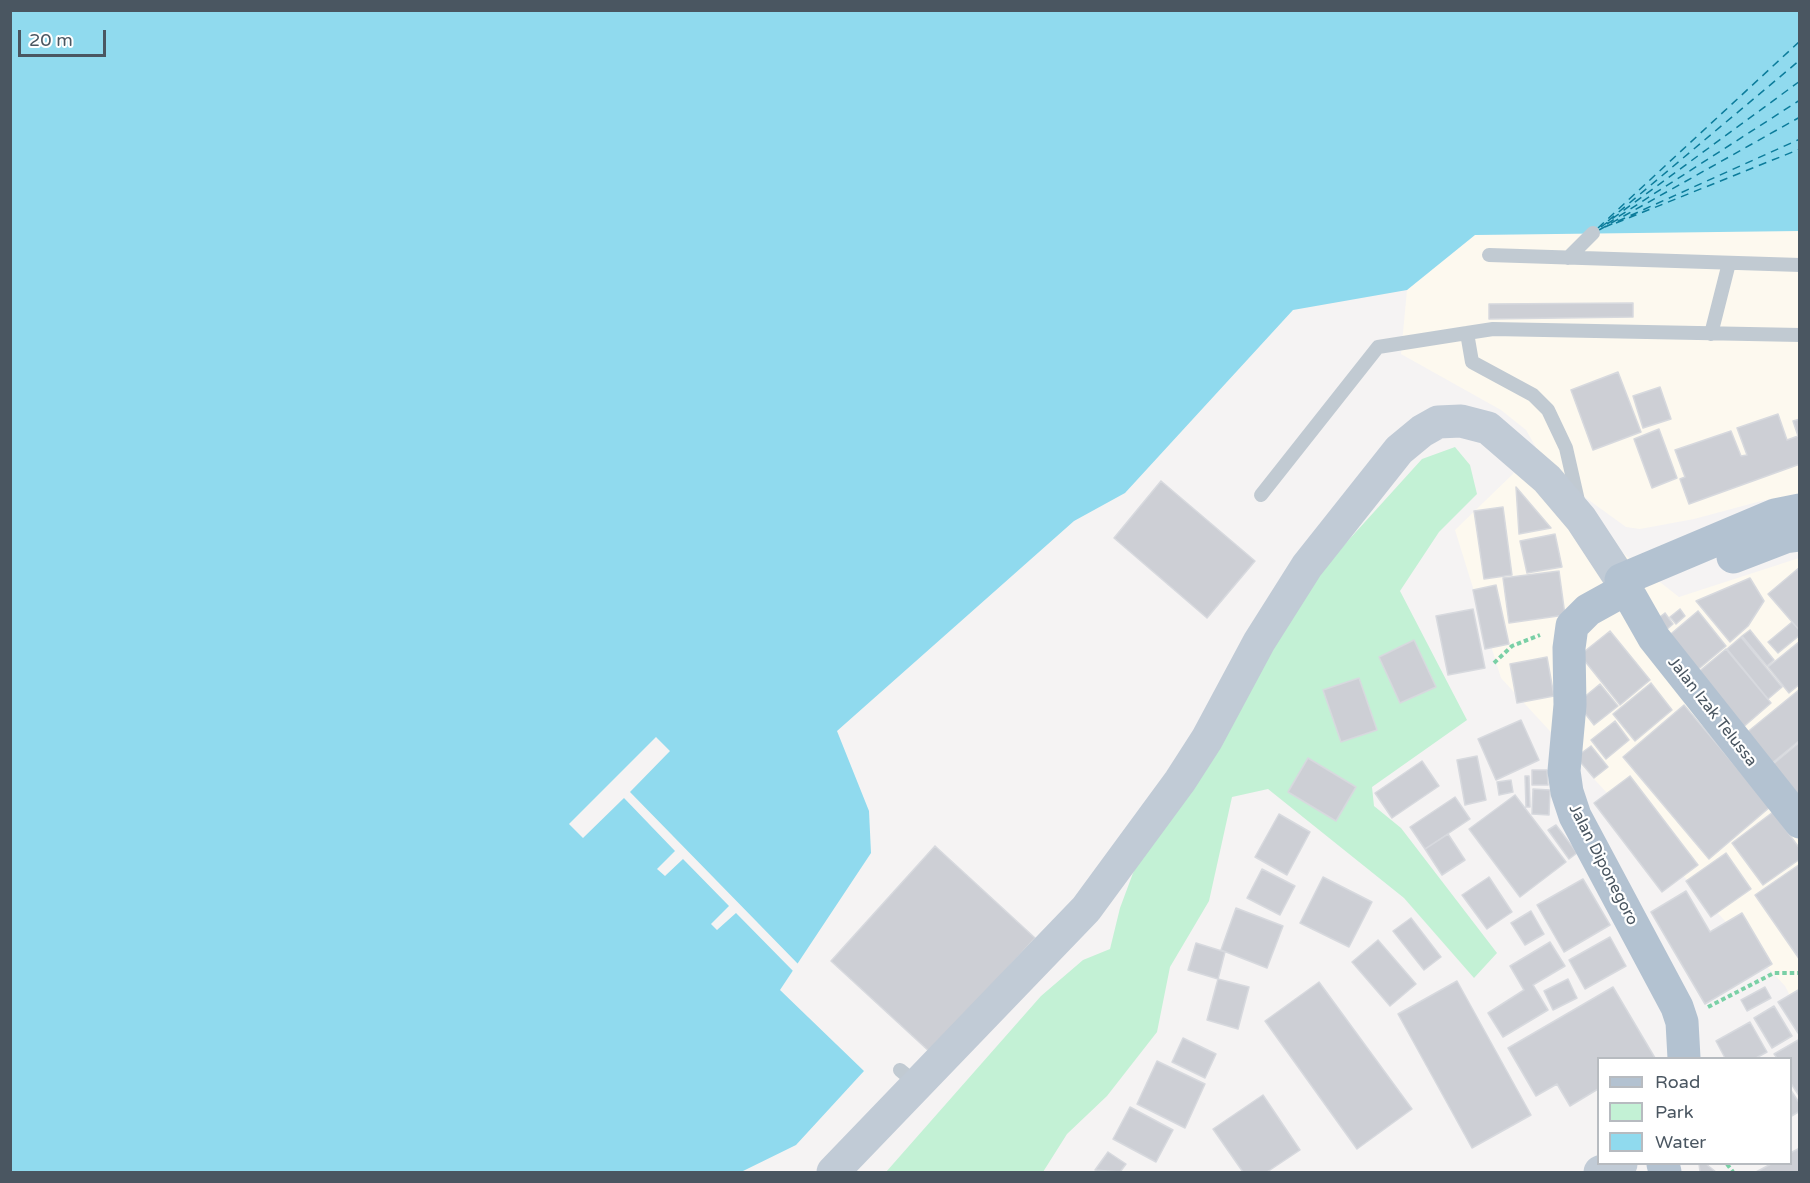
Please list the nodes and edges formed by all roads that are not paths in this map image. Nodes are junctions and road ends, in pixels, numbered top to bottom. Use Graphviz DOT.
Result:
graph roads {
  1 [pos="1593,233"];
  2 [pos="1489,255"];
  3 [pos="1568,258"];
  4 [pos="1729,263"];
  5 [pos="1800,265"];
  6 [pos="1467,333"];
  7 [pos="1711,334"];
  8 [pos="1800,335"];
  9 [pos="1261,495"];
  10 [pos="1800,510"];
  11 [pos="1581,519"];
  12 [pos="1800,535"];
  13 [pos="1610,598"];
  14 [pos="1800,822"];
  15 [pos="1684,1057"];
  16 [pos="1619,1165"];
  17 [pos="833,1173"];
  18 [pos="1600,1173"];
  1 -- 3 [label="lane"];
  2 -- 3 [label="lane"];
  3 -- 4 [label="lane"];
  4 -- 5 [label="lane"];
  4 -- 7 [label="lane"];
  6 -- 7 [label="lane"];
  6 -- 9 [label="lane"];
  6 -- 11 [label="lane"];
  7 -- 8 [label="lane"];
  10 -- 13 [label="main road"];
  11 -- 13 [label="main road"];
  11 -- 17 [label="main road"];
  12 -- 13 [label="main road"];
  13 -- 14 [label="main road, Jalan Izak Telussa"];
  13 -- 15 [label="main road, Jalan Diponegoro"];
  16 -- 18 [label="main road"];
}
